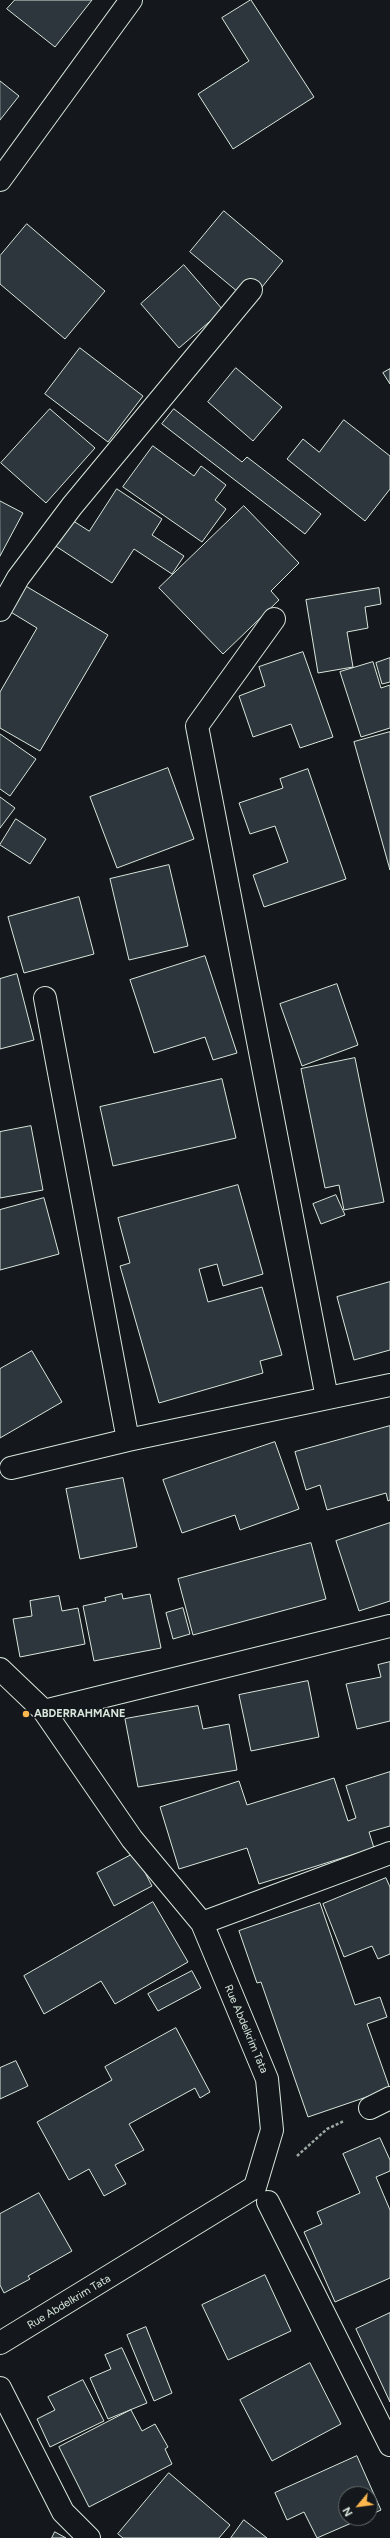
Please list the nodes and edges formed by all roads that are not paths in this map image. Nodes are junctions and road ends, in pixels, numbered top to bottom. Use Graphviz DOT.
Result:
graph roads {
  1 [pos="131,0"];
  2 [pos="0,180"];
  3 [pos="251,290"];
  4 [pos="0,610"];
  5 [pos="274,619"];
  6 [pos="44,998"];
  7 [pos="390,1385"];
  8 [pos="327,1398"];
  9 [pos="128,1440"];
  10 [pos="10,1468"];
  11 [pos="390,1626"];
  12 [pos="0,1669"];
  13 [pos="44,1711"];
  14 [pos="390,1853"];
  15 [pos="202,1922"];
  16 [pos="390,2098"];
  17 [pos="370,2108"];
  18 [pos="268,2202"];
  19 [pos="0,2343"];
  20 [pos="0,2388"];
  21 [pos="390,2445"];
  22 [pos="89,2538"];
  1 -- 2 [label="street"];
  3 -- 4 [label="street"];
  5 -- 8 [label="street"];
  6 -- 9 [label="street"];
  7 -- 8 [label="street"];
  8 -- 9 [label="street"];
  9 -- 10 [label="street"];
  11 -- 13 [label="street"];
  12 -- 13 [label="street, Rue Abdelkrim Tata"];
  13 -- 15 [label="street, Rue Abdelkrim Tata"];
  14 -- 15 [label="street"];
  15 -- 19 [label="street, Rue Abdelkrim Tata"];
  16 -- 17 [label="street"];
  18 -- 21 [label="street"];
  20 -- 22 [label="street"];
}
